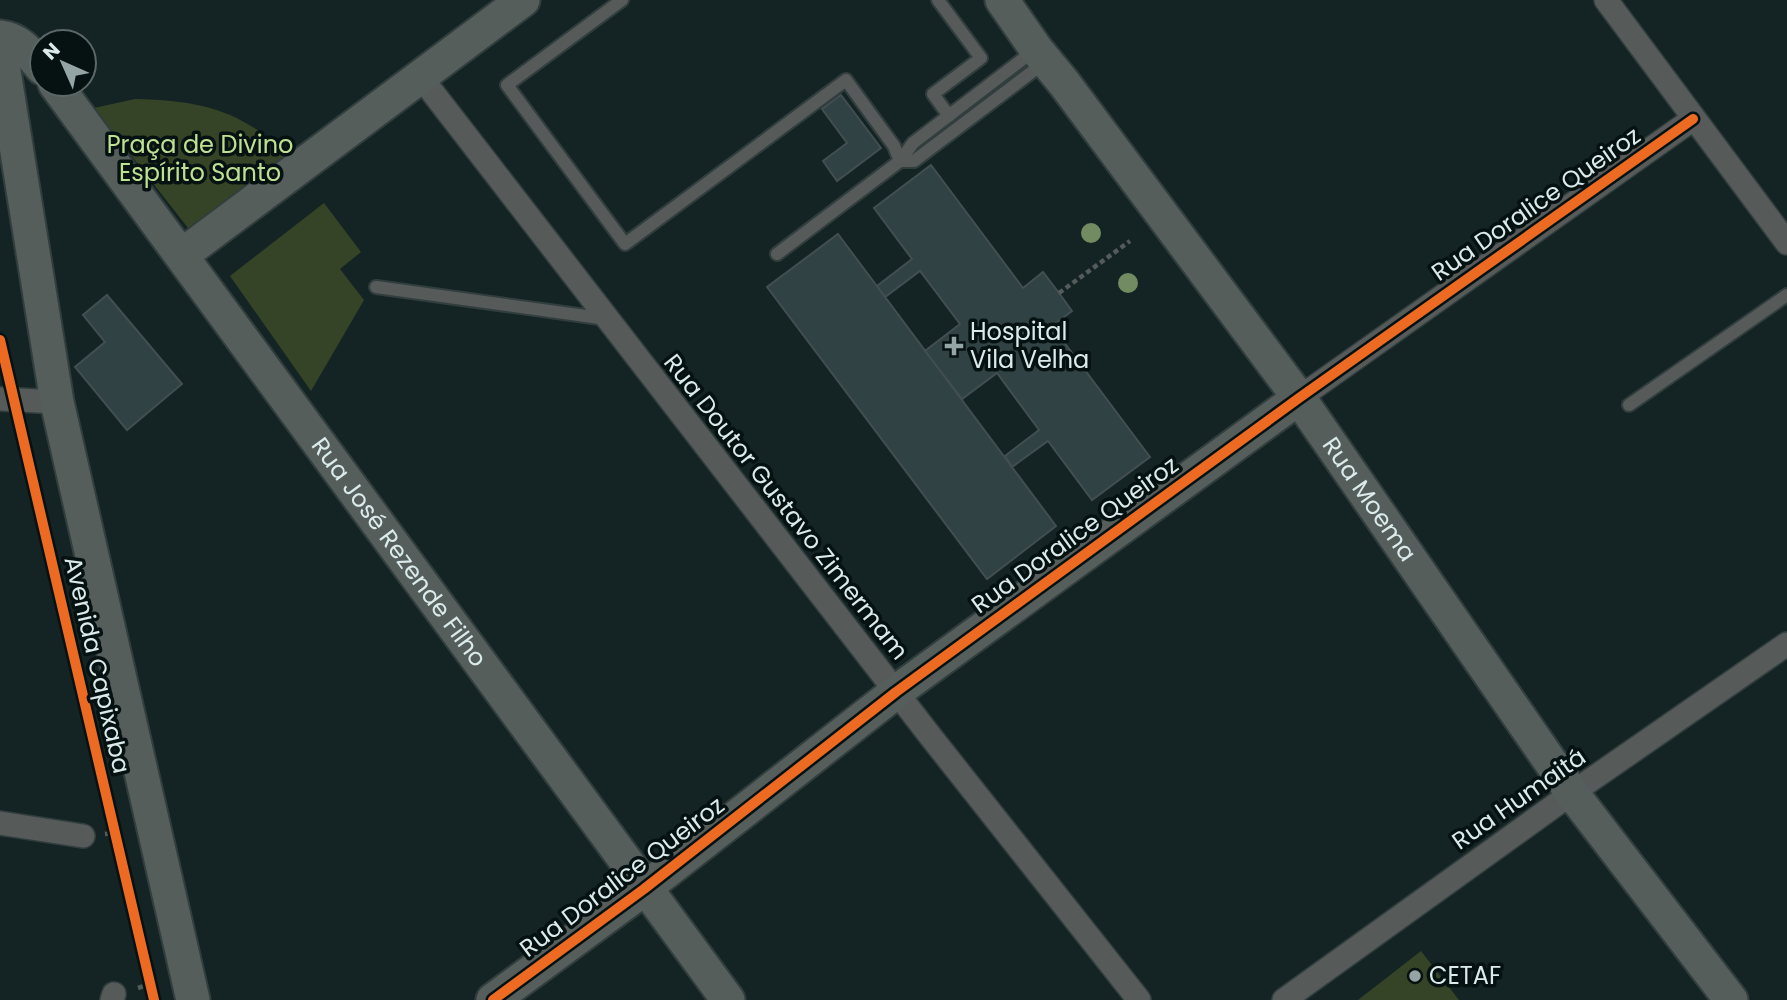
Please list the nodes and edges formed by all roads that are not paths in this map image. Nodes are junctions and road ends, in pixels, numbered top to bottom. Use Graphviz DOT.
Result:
graph roads {
  1 [pos="523,0"];
  2 [pos="622,0"];
  3 [pos="938,0"];
  4 [pos="1002,0"];
  5 [pos="1606,0"];
  6 [pos="0,37"];
  7 [pos="0,46"];
  8 [pos="28,51"];
  9 [pos="1041,55"];
  10 [pos="419,76"];
  11 [pos="9,94"];
  12 [pos="28,95"];
  13 [pos="66,98"];
  14 [pos="949,116"];
  15 [pos="1693,119"];
  16 [pos="900,161"];
  17 [pos="1787,243"];
  18 [pos="777,254"];
  19 [pos="182,256"];
  20 [pos="376,287"];
  21 [pos="1787,295"];
  22 [pos="607,319"];
  23 [pos="1298,398"];
  24 [pos="0,399"];
  25 [pos="57,402"];
  26 [pos="1629,405"];
  27 [pos="1787,644"];
  28 [pos="897,692"];
  29 [pos="1572,793"];
  30 [pos="0,823"];
  31 [pos="83,836"];
  32 [pos="644,889"];
  33 [pos="192,1000"];
  34 [pos="493,1000"];
  35 [pos="728,1000"];
  36 [pos="1139,1000"];
  37 [pos="1284,1000"];
  38 [pos="1731,1000"];
  1 -- 10 [label="street"];
  2 -- 16 [label="lane"];
  3 -- 14 [label="lane"];
  4 -- 9 [label="street, Rua Moema"];
  5 -- 15 [label="street"];
  6 -- 8 [label="street"];
  7 -- 11 [label="street, Avenida Capixaba"];
  9 -- 14 [label="lane"];
  9 -- 16 [label="lane"];
  9 -- 23 [label="street, Rua Moema"];
  10 -- 19 [label="street"];
  10 -- 22 [label="street, Rua Doutor Gustavo Zimermam"];
  11 -- 12 [label="street, Rua José Rezende Filho"];
  11 -- 25 [label="street, Avenida Capixaba"];
  13 -- 19 [label="street, Rua José Rezende Filho"];
  14 -- 16 [label="lane"];
  15 -- 17 [label="street"];
  15 -- 23 [label="street, Rua Doralice Queiroz"];
  16 -- 18 [label="lane"];
  19 -- 32 [label="street, Rua José Rezende Filho"];
  20 -- 22 [label="lane"];
  21 -- 26 [label="lane"];
  22 -- 28 [label="street, Rua Doutor Gustavo Zimermam"];
  23 -- 28 [label="street, Rua Doralice Queiroz"];
  23 -- 29 [label="street, Rua Moema"];
  24 -- 25 [label="street"];
  25 -- 33 [label="street, Avenida Capixaba"];
  27 -- 29 [label="street, Rua Humaitá"];
  28 -- 32 [label="street, Rua Doralice Queiroz"];
  28 -- 36 [label="street, Rua Doutor Gustavo Zimermam"];
  29 -- 37 [label="street, Rua Humaitá"];
  29 -- 38 [label="street, Rua Moema"];
  30 -- 31 [label="street"];
  32 -- 34 [label="street, Rua Doralice Queiroz"];
  32 -- 35 [label="street, Rua José Rezende Filho"];
}
